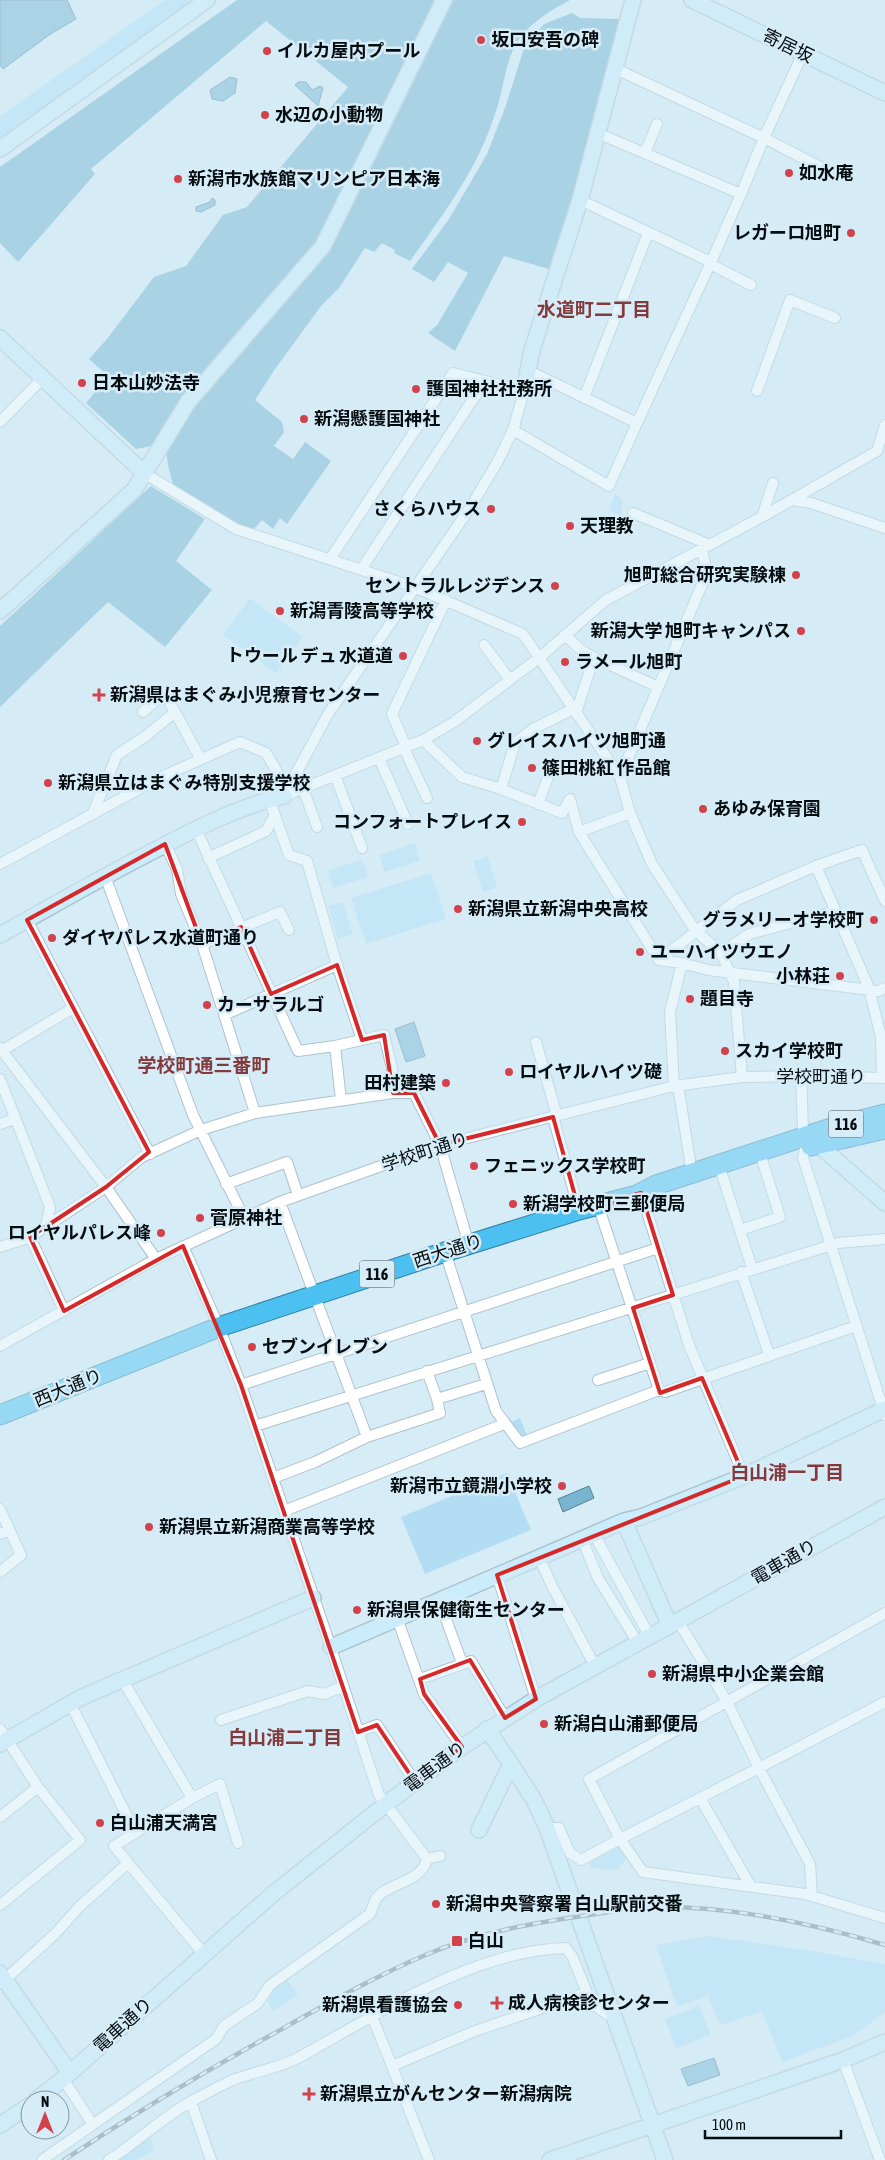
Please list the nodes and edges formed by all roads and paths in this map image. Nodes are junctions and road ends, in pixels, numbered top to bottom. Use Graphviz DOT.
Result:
graph roads {
  1 [pos="207,0"];
  2 [pos="444,0"];
  3 [pos="633,0"];
  4 [pos="697,1"];
  5 [pos="803,53"];
  6 [pos="616,69"];
  7 [pos="885,93"];
  8 [pos="657,124"];
  9 [pos="597,133"];
  10 [pos="764,138"];
  11 [pos="0,149"];
  12 [pos="645,153"];
  13 [pos="820,167"];
  14 [pos="741,194"];
  15 [pos="580,200"];
  16 [pos="648,232"];
  17 [pos="711,263"];
  18 [pos="751,285"];
  19 [pos="835,318"];
  20 [pos="0,338"];
  21 [pos="527,370"];
  22 [pos="43,378"];
  23 [pos="484,381"];
  24 [pos="524,391"];
  25 [pos="757,392"];
  26 [pos="584,398"];
  27 [pos="0,422"];
  28 [pos="637,423"];
  29 [pos="885,426"];
  30 [pos="513,430"];
  31 [pos="144,473"];
  32 [pos="773,483"];
  33 [pos="792,500"];
  34 [pos="633,513"];
  35 [pos="762,517"];
  36 [pos="885,528"];
  37 [pos="706,547"];
  38 [pos="330,559"];
  39 [pos="362,568"];
  40 [pos="414,587"];
  41 [pos="446,600"];
  42 [pos="0,611"];
  43 [pos="566,635"];
  44 [pos="484,645"];
  45 [pos="594,657"];
  46 [pos="539,658"];
  47 [pos="510,680"];
  48 [pos="658,687"];
  49 [pos="575,711"];
  50 [pos="143,712"];
  51 [pos="175,712"];
  52 [pos="423,740"];
  53 [pos="405,748"];
  54 [pos="200,758"];
  55 [pos="379,758"];
  56 [pos="552,769"];
  57 [pos="335,775"];
  58 [pos="620,777"];
  59 [pos="303,788"];
  60 [pos="501,789"];
  61 [pos="276,798"];
  62 [pos="427,798"];
  63 [pos="538,804"];
  64 [pos="93,813"];
  65 [pos="630,813"];
  66 [pos="275,815"];
  67 [pos="408,824"];
  68 [pos="317,827"];
  69 [pos="196,828"];
  70 [pos="580,832"];
  71 [pos="165,844"];
  72 [pos="362,848"];
  73 [pos="208,858"];
  74 [pos="0,864"];
  75 [pos="816,866"];
  76 [pos="105,876"];
  77 [pos="885,900"];
  78 [pos="835,911"];
  79 [pos="27,920"];
  80 [pos="241,927"];
  81 [pos="289,930"];
  82 [pos="696,930"];
  83 [pos="0,935"];
  84 [pos="202,944"];
  85 [pos="721,953"];
  86 [pos="659,960"];
  87 [pos="682,963"];
  88 [pos="337,965"];
  89 [pos="731,973"];
  90 [pos="869,988"];
  91 [pos="885,988"];
  92 [pos="271,994"];
  93 [pos="73,1008"];
  94 [pos="224,1015"];
  95 [pos="362,1040"];
  96 [pos="536,1042"];
  97 [pos="335,1046"];
  98 [pos="2,1049"];
  99 [pos="801,1076"];
  100 [pos="742,1077"];
  101 [pos="884,1078"];
  102 [pos="0,1079"];
  103 [pos="676,1086"];
  104 [pos="393,1093"];
  105 [pos="341,1100"];
  106 [pos="255,1113"];
  107 [pos="885,1114"];
  108 [pos="555,1116"];
  109 [pos="14,1119"];
  110 [pos="0,1124"];
  111 [pos="885,1129"];
  112 [pos="200,1130"];
  113 [pos="811,1143"];
  114 [pos="440,1145"];
  115 [pos="760,1153"];
  116 [pos="150,1154"];
  117 [pos="719,1165"];
  118 [pos="692,1174"];
  119 [pos="226,1184"];
  120 [pos="106,1187"];
  121 [pos="641,1192"];
  122 [pos="298,1195"];
  123 [pos="280,1202"];
  124 [pos="885,1203"];
  125 [pos="598,1205"];
  126 [pos="579,1210"];
  127 [pos="244,1218"];
  128 [pos="46,1226"];
  129 [pos="740,1230"];
  130 [pos="30,1236"];
  131 [pos="885,1239"];
  132 [pos="469,1245"];
  133 [pos="183,1246"];
  134 [pos="829,1246"];
  135 [pos="0,1247"];
  136 [pos="658,1248"];
  137 [pos="444,1252"];
  138 [pos="156,1260"];
  139 [pos="617,1261"];
  140 [pos="752,1268"];
  141 [pos="741,1272"];
  142 [pos="315,1294"];
  143 [pos="673,1294"];
  144 [pos="633,1308"];
  145 [pos="64,1312"];
  146 [pos="463,1313"];
  147 [pos="856,1326"];
  148 [pos="219,1327"];
  149 [pos="0,1346"];
  150 [pos="337,1354"];
  151 [pos="769,1354"];
  152 [pos="477,1356"];
  153 [pos="650,1363"];
  154 [pos="427,1371"];
  155 [pos="702,1378"];
  156 [pos="598,1380"];
  157 [pos="486,1384"];
  158 [pos="241,1385"];
  159 [pos="659,1390"];
  160 [pos="350,1396"];
  161 [pos="437,1399"];
  162 [pos="884,1412"];
  163 [pos="0,1415"];
  164 [pos="504,1424"];
  165 [pos="255,1426"];
  166 [pos="367,1437"];
  167 [pos="744,1476"];
  168 [pos="273,1478"];
  169 [pos="885,1507"];
  170 [pos="0,1509"];
  171 [pos="284,1511"];
  172 [pos="624,1521"];
  173 [pos="5,1532"];
  174 [pos="588,1536"];
  175 [pos="539,1557"];
  176 [pos="0,1572"];
  177 [pos="497,1575"];
  178 [pos="314,1598"];
  179 [pos="439,1600"];
  180 [pos="885,1613"];
  181 [pos="398,1618"];
  182 [pos="674,1624"];
  183 [pos="644,1640"];
  184 [pos="331,1646"];
  185 [pos="462,1663"];
  186 [pos="596,1666"];
  187 [pos="122,1679"];
  188 [pos="420,1679"];
  189 [pos="342,1687"];
  190 [pos="536,1699"];
  191 [pos="726,1700"];
  192 [pos="885,1702"];
  193 [pos="70,1703"];
  194 [pos="505,1718"];
  195 [pos="221,1720"];
  196 [pos="487,1728"];
  197 [pos="358,1732"];
  198 [pos="2,1737"];
  199 [pos="462,1747"];
  200 [pos="511,1764"];
  201 [pos="759,1768"];
  202 [pos="415,1782"];
  203 [pos="38,1787"];
  204 [pos="192,1798"];
  205 [pos="700,1798"];
  206 [pos="386,1804"];
  207 [pos="0,1817"];
  208 [pos="547,1828"];
  209 [pos="479,1830"];
  210 [pos="135,1832"];
  211 [pos="620,1839"];
  212 [pos="238,1843"];
  213 [pos="440,1856"];
  214 [pos="427,1858"];
  215 [pos="127,1864"];
  216 [pos="750,1885"];
  217 [pos="812,1896"];
  218 [pos="0,1905"];
  219 [pos="885,1918"];
  220 [pos="203,1953"];
  221 [pos="2,1979"];
  222 [pos="587,1993"];
  223 [pos="372,2016"];
  224 [pos="613,2018"];
  225 [pos="885,2042"];
  226 [pos="843,2060"];
  227 [pos="392,2066"];
  228 [pos="67,2076"];
  229 [pos="49,2090"];
  230 [pos="190,2102"];
  231 [pos="20,2112"];
  232 [pos="92,2123"];
  233 [pos="0,2125"];
  234 [pos="652,2125"];
  235 [pos="42,2160"];
  236 [pos="110,2160"];
  237 [pos="211,2160"];
  238 [pos="429,2160"];
  239 [pos="550,2160"];
  240 [pos="664,2160"];
  241 [pos="880,2160"];
  1 -- 11 [label="street"];
  2 -- 31 [label="street"];
  3 -- 6 [label="street"];
  4 -- 5 [label="street, 寄居坂"];
  5 -- 7 [label="street, 寄居坂"];
  5 -- 10 [label="street"];
  6 -- 9 [label="street"];
  6 -- 10 [label="street"];
  8 -- 12 [label="street"];
  9 -- 12 [label="street"];
  9 -- 15 [label="street"];
  10 -- 13 [label="street"];
  10 -- 14 [label="street"];
  12 -- 14 [label="street"];
  14 -- 17 [label="street"];
  15 -- 16 [label="street"];
  15 -- 21 [label="street"];
  16 -- 17 [label="street"];
  16 -- 26 [label="street"];
  17 -- 18 [label="street"];
  17 -- 28 [label="street"];
  19 -- 25 [label="street"];
  20 -- 22 [label="street"];
  21 -- 24 [label="street"];
  21 -- 26 [label="street"];
  22 -- 27 [label="street"];
  22 -- 31 [label="street"];
  23 -- 24 [label="street"];
  23 -- 38 [label="street"];
  23 -- 39 [label="street"];
  24 -- 30 [label="street"];
  26 -- 28 [label="street"];
  28 -- 30 [label="street"];
  29 -- 33 [label="street"];
  30 -- 40 [label="street"];
  31 -- 38 [label="street"];
  31 -- 42 [label="street"];
  32 -- 35 [label="street"];
  33 -- 35 [label="street"];
  33 -- 36 [label="street"];
  34 -- 37 [label="street"];
  35 -- 37 [label="street"];
  37 -- 43 [label="street"];
  37 -- 48 [label="street"];
  38 -- 39 [label="street"];
  39 -- 40 [label="street"];
  40 -- 41 [label="street"];
  40 -- 61 [label="street"];
  41 -- 46 [label="street"];
  41 -- 53 [label="street"];
  43 -- 45 [label="street"];
  43 -- 46 [label="street"];
  44 -- 47 [label="street"];
  45 -- 48 [label="street"];
  45 -- 49 [label="street"];
  46 -- 47 [label="street"];
  46 -- 49 [label="street"];
  47 -- 52 [label="street"];
  48 -- 58 [label="street"];
  49 -- 58 [label="street"];
  49 -- 60 [label="street"];
  50 -- 51 [label="street"];
  51 -- 54 [label="street"];
  51 -- 64 [label="street"];
  52 -- 53 [label="street"];
  52 -- 60 [label="street"];
  53 -- 55 [label="street"];
  53 -- 62 [label="street"];
  54 -- 61 [label="street"];
  54 -- 64 [label="street"];
  55 -- 57 [label="street"];
  55 -- 67 [label="street"];
  56 -- 63 [label="street"];
  57 -- 59 [label="street"];
  57 -- 72 [label="street"];
  58 -- 65 [label="street"];
  59 -- 61 [label="street"];
  59 -- 68 [label="street"];
  60 -- 63 [label="street"];
  61 -- 66 [label="street"];
  61 -- 69 [label="street"];
  63 -- 70 [label="street"];
  64 -- 74 [label="street"];
  65 -- 70 [label="street"];
  65 -- 82 [label="street"];
  66 -- 73 [label="street"];
  66 -- 88 [label="street"];
  69 -- 71 [label="street"];
  69 -- 73 [label="street"];
  70 -- 86 [label="street"];
  71 -- 76 [label="street"];
  71 -- 84 [label="street"];
  73 -- 80 [label="street"];
  75 -- 77 [label="street"];
  75 -- 78 [label="street"];
  75 -- 82 [label="street"];
  76 -- 79 [label="street"];
  76 -- 112 [label="street"];
  78 -- 85 [label="street"];
  78 -- 90 [label="street"];
  79 -- 83 [label="street"];
  79 -- 93 [label="street"];
  80 -- 81 [label="street"];
  80 -- 84 [label="street"];
  80 -- 92 [label="street"];
  82 -- 85 [label="street"];
  82 -- 86 [label="street"];
  84 -- 94 [label="street"];
  85 -- 89 [label="street"];
  86 -- 87 [label="street"];
  87 -- 89 [label="street"];
  87 -- 103 [label="street"];
  88 -- 92 [label="street"];
  88 -- 95 [label="street"];
  89 -- 90 [label="street"];
  89 -- 100 [label="street"];
  90 -- 91 [label="street"];
  90 -- 101 [label="street"];
  92 -- 94 [label="street"];
  92 -- 97 [label="street"];
  93 -- 98 [label="street"];
  93 -- 116 [label="street"];
  94 -- 106 [label="street"];
  95 -- 97 [label="street"];
  95 -- 104 [label="street"];
  96 -- 108 [label="street"];
  97 -- 105 [label="street"];
  98 -- 120 [label="street"];
  99 -- 100 [label="street, 学校町通り"];
  99 -- 101 [label="street, 学校町通り"];
  99 -- 113 [label="street"];
  100 -- 103 [label="street, 学校町通り"];
  102 -- 109 [label="street"];
  103 -- 108 [label="street, 学校町通り"];
  103 -- 118 [label="street"];
  104 -- 105 [label="street"];
  104 -- 114 [label="street"];
  105 -- 106 [label="street"];
  106 -- 112 [label="street"];
  107 -- 113 [label="highway, 西大通り / 116"];
  108 -- 114 [label="street, 学校町通り"];
  108 -- 126 [label="street"];
  109 -- 110 [label="street"];
  109 -- 128 [label="street"];
  111 -- 113 [label="highway, 西大通り / 116"];
  112 -- 116 [label="street"];
  112 -- 119 [label="street"];
  113 -- 115 [label="highway, 西大通り / 116"];
  113 -- 124 [label="street"];
  113 -- 134 [label="street"];
  114 -- 122 [label="street, 学校町通り"];
  114 -- 132 [label="street"];
  115 -- 117 [label="highway, 西大通り / 116"];
  115 -- 129 [label="street"];
  116 -- 120 [label="street"];
  117 -- 118 [label="highway, 西大通り / 116"];
  117 -- 129 [label="street"];
  118 -- 121 [label="highway, 西大通り / 116"];
  119 -- 122 [label="street"];
  119 -- 127 [label="street"];
  120 -- 128 [label="street"];
  120 -- 138 [label="street"];
  121 -- 125 [label="highway, 西大通り / 116"];
  121 -- 136 [label="street"];
  122 -- 123 [label="street, 学校町通り"];
  123 -- 127 [label="street, 学校町通り"];
  123 -- 142 [label="street"];
  125 -- 126 [label="highway, 西大通り / 116"];
  125 -- 139 [label="street"];
  126 -- 132 [label="highway, 西大通り / 116"];
  127 -- 133 [label="street, 学校町通り"];
  128 -- 130 [label="street"];
  129 -- 140 [label="street"];
  130 -- 135 [label="street"];
  130 -- 145 [label="street"];
  131 -- 134 [label="street"];
  132 -- 137 [label="highway, 西大通り / 116"];
  133 -- 138 [label="street, 学校町通り"];
  133 -- 148 [label="street"];
  134 -- 140 [label="street"];
  134 -- 147 [label="street"];
  136 -- 139 [label="street"];
  136 -- 143 [label="street"];
  137 -- 142 [label="highway, 西大通り / 116"];
  137 -- 146 [label="street"];
  138 -- 145 [label="street, 学校町通り"];
  139 -- 144 [label="street"];
  139 -- 146 [label="street"];
  140 -- 141 [label="street"];
  141 -- 143 [label="street"];
  141 -- 151 [label="street"];
  142 -- 148 [label="highway, 西大通り / 116"];
  142 -- 150 [label="street"];
  143 -- 144 [label="street"];
  143 -- 155 [label="street"];
  144 -- 152 [label="street"];
  144 -- 153 [label="street"];
  145 -- 149 [label="street, 学校町通り"];
  146 -- 150 [label="street"];
  146 -- 152 [label="street"];
  147 -- 151 [label="street"];
  147 -- 162 [label="street"];
  148 -- 158 [label="street"];
  148 -- 163 [label="highway, 西大通り / 116"];
  150 -- 158 [label="street"];
  150 -- 160 [label="street"];
  151 -- 155 [label="street"];
  152 -- 154 [label="street"];
  152 -- 157 [label="street"];
  153 -- 156 [label="street"];
  153 -- 159 [label="street"];
  154 -- 160 [label="street"];
  154 -- 161 [label="street"];
  155 -- 159 [label="street"];
  155 -- 167 [label="street"];
  157 -- 161 [label="street"];
  157 -- 164 [label="street"];
  158 -- 165 [label="street"];
  159 -- 164 [label="street"];
  160 -- 165 [label="street"];
  160 -- 166 [label="street"];
  161 -- 166 [label="street"];
  162 -- 167 [label="street"];
  164 -- 171 [label="street"];
  165 -- 168 [label="street"];
  166 -- 168 [label="street"];
  167 -- 172 [label="street"];
  168 -- 171 [label="street"];
  169 -- 182 [label="street, 電車通り"];
  170 -- 173 [label="street"];
  171 -- 178 [label="street"];
  172 -- 174 [label="street"];
  172 -- 182 [label="street"];
  173 -- 176 [label="street"];
  174 -- 175 [label="street"];
  174 -- 183 [label="street"];
  174 -- 183 [label="street"];
  175 -- 177 [label="street"];
  175 -- 186 [label="street"];
  177 -- 179 [label="street"];
  177 -- 190 [label="street"];
  178 -- 184 [label="street"];
  178 -- 187 [label="street"];
  179 -- 181 [label="street"];
  179 -- 185 [label="street"];
  180 -- 191 [label="street"];
  181 -- 184 [label="street"];
  181 -- 188 [label="street"];
  182 -- 183 [label="street, 電車通り"];
  182 -- 191 [label="street"];
  183 -- 186 [label="street, 電車通り"];
  184 -- 189 [label="street"];
  185 -- 188 [label="street"];
  185 -- 194 [label="street"];
  186 -- 190 [label="street, 電車通り"];
  187 -- 193 [label="street"];
  187 -- 204 [label="street"];
  188 -- 199 [label="street"];
  189 -- 195 [label="street"];
  189 -- 197 [label="street"];
  190 -- 194 [label="street, 電車通り"];
  191 -- 201 [label="street"];
  191 -- 211 [label="street"];
  192 -- 201 [label="street"];
  193 -- 198 [label="street"];
  193 -- 210 [label="street"];
  194 -- 196 [label="street, 電車通り"];
  196 -- 199 [label="street, 電車通り"];
  196 -- 200 [label="street"];
  197 -- 202 [label="street"];
  197 -- 206 [label="street"];
  198 -- 203 [label="street"];
  199 -- 202 [label="street, 電車通り"];
  200 -- 208 [label="street"];
  200 -- 209 [label="street"];
  201 -- 205 [label="street"];
  201 -- 217 [label="street"];
  202 -- 206 [label="street, 電車通り"];
  203 -- 207 [label="street"];
  203 -- 218 [label="street"];
  204 -- 210 [label="street"];
  204 -- 212 [label="street"];
  205 -- 211 [label="street"];
  205 -- 216 [label="street"];
  206 -- 214 [label="street"];
  206 -- 220 [label="street, 電車通り"];
  208 -- 211 [label="street"];
  208 -- 224 [label="street"];
  210 -- 215 [label="street"];
  211 -- 216 [label="street"];
  213 -- 214 [label="street"];
  214 -- 232 [label="street"];
  215 -- 220 [label="street"];
  215 -- 221 [label="street"];
  216 -- 217 [label="street"];
  217 -- 219 [label="street"];
  220 -- 228 [label="street, 電車通り"];
  221 -- 228 [label="street"];
  222 -- 223 [label="street"];
  222 -- 224 [label="street"];
  222 -- 227 [label="street"];
  223 -- 227 [label="street"];
  223 -- 230 [label="street"];
  224 -- 234 [label="street"];
  225 -- 226 [label="street"];
  226 -- 234 [label="street"];
  226 -- 241 [label="street"];
  227 -- 238 [label="street"];
  228 -- 229 [label="street, 電車通り"];
  228 -- 232 [label="street"];
  230 -- 236 [label="street"];
  230 -- 237 [label="street"];
  231 -- 233 [label="street"];
  232 -- 235 [label="street"];
  234 -- 239 [label="street"];
  234 -- 240 [label="street"];
}
